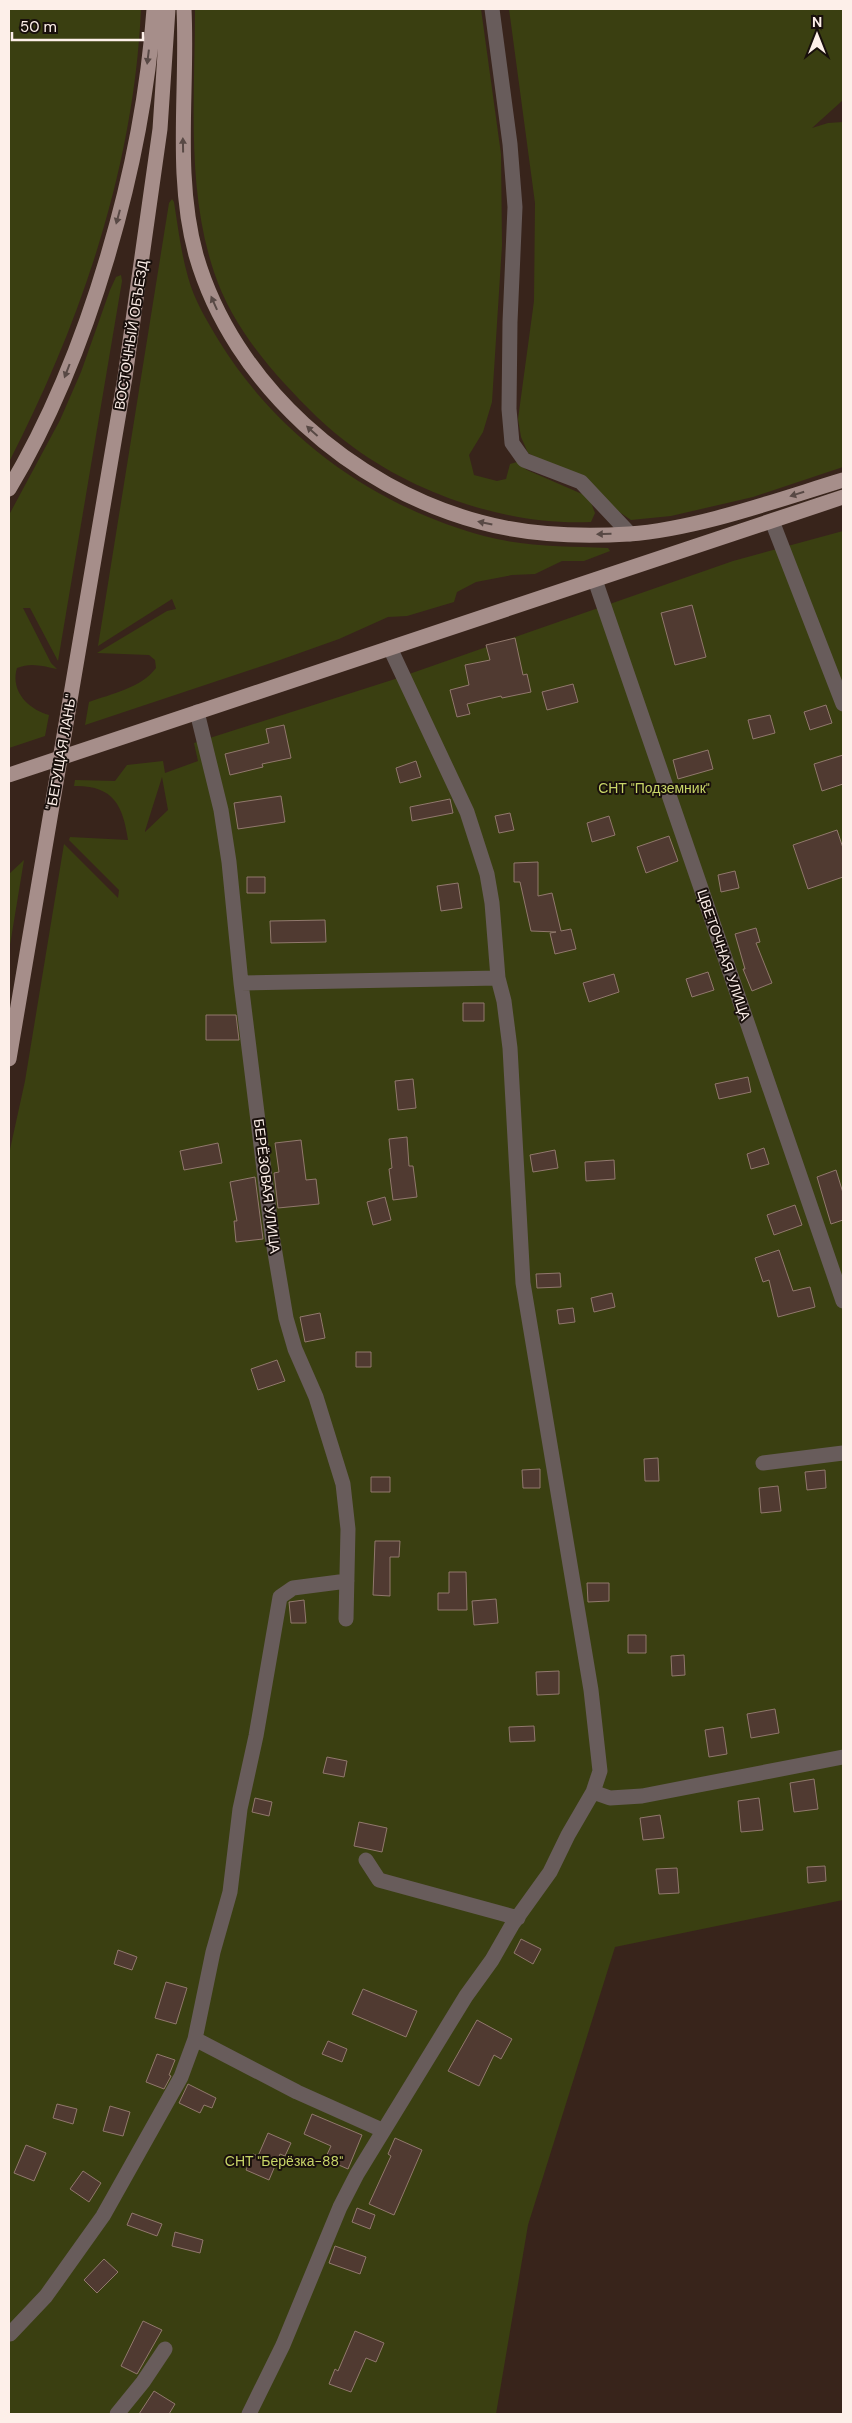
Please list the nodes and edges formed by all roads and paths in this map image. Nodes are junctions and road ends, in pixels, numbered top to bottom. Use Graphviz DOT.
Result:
graph roads {
  1 [pos="154,9"];
  2 [pos="168,9"];
  3 [pos="184,9"];
  4 [pos="492,9"];
  5 [pos="843,480"];
  6 [pos="9,490"];
  7 [pos="843,497"];
  8 [pos="772,521"];
  9 [pos="630,534"];
  10 [pos="595,580"];
  11 [pos="390,648"];
  12 [pos="78,659"];
  13 [pos="843,704"];
  14 [pos="198,712"];
  15 [pos="9,774"];
  16 [pos="498,978"];
  17 [pos="241,983"];
  18 [pos="9,1059"];
  19 [pos="843,1301"];
  20 [pos="843,1453"];
  21 [pos="763,1463"];
  22 [pos="347,1581"];
  23 [pos="346,1619"];
  24 [pos="843,1757"];
  25 [pos="593,1792"];
  26 [pos="366,1860"];
  27 [pos="518,1918"];
  28 [pos="195,2039"];
  29 [pos="382,2130"];
  30 [pos="10,2334"];
  31 [pos="165,2349"];
  32 [pos="117,2414"];
  33 [pos="249,2414"];
  1 -- 6 [label="main road, one-way"];
  2 -- 12 [label="main road, ВОСТОЧНЫЙ ОБЪЕЗД"];
  9 -- 3 [label="main road, one-way"];
  4 -- 9 [label="street"];
  5 -- 9 [label="main road, one-way"];
  7 -- 8 [label="main road"];
  8 -- 10 [label="main road"];
  8 -- 13 [label="street"];
  10 -- 11 [label="main road"];
  10 -- 19 [label="street, ЦВЕТОЧНАЯ УЛИЦА"];
  11 -- 14 [label="main road"];
  11 -- 16 [label="street"];
  12 -- 18 [label="main road, \"БЕГУЩАЯ ЛАНЬ\""];
  14 -- 15 [label="main road"];
  14 -- 17 [label="street, БЕРЁЗОВАЯ УЛИЦА"];
  16 -- 17 [label="street"];
  16 -- 25 [label="street"];
  17 -- 22 [label="street, БЕРЁЗОВАЯ УЛИЦА"];
  20 -- 21 [label="street"];
  22 -- 23 [label="street, БЕРЁЗОВАЯ УЛИЦА"];
  22 -- 28 [label="street"];
  24 -- 25 [label="street"];
  25 -- 27 [label="street"];
  26 -- 27 [label="street"];
  27 -- 29 [label="street"];
  28 -- 29 [label="street"];
  28 -- 30 [label="street"];
  29 -- 33 [label="street"];
  31 -- 32 [label="street"];
}
